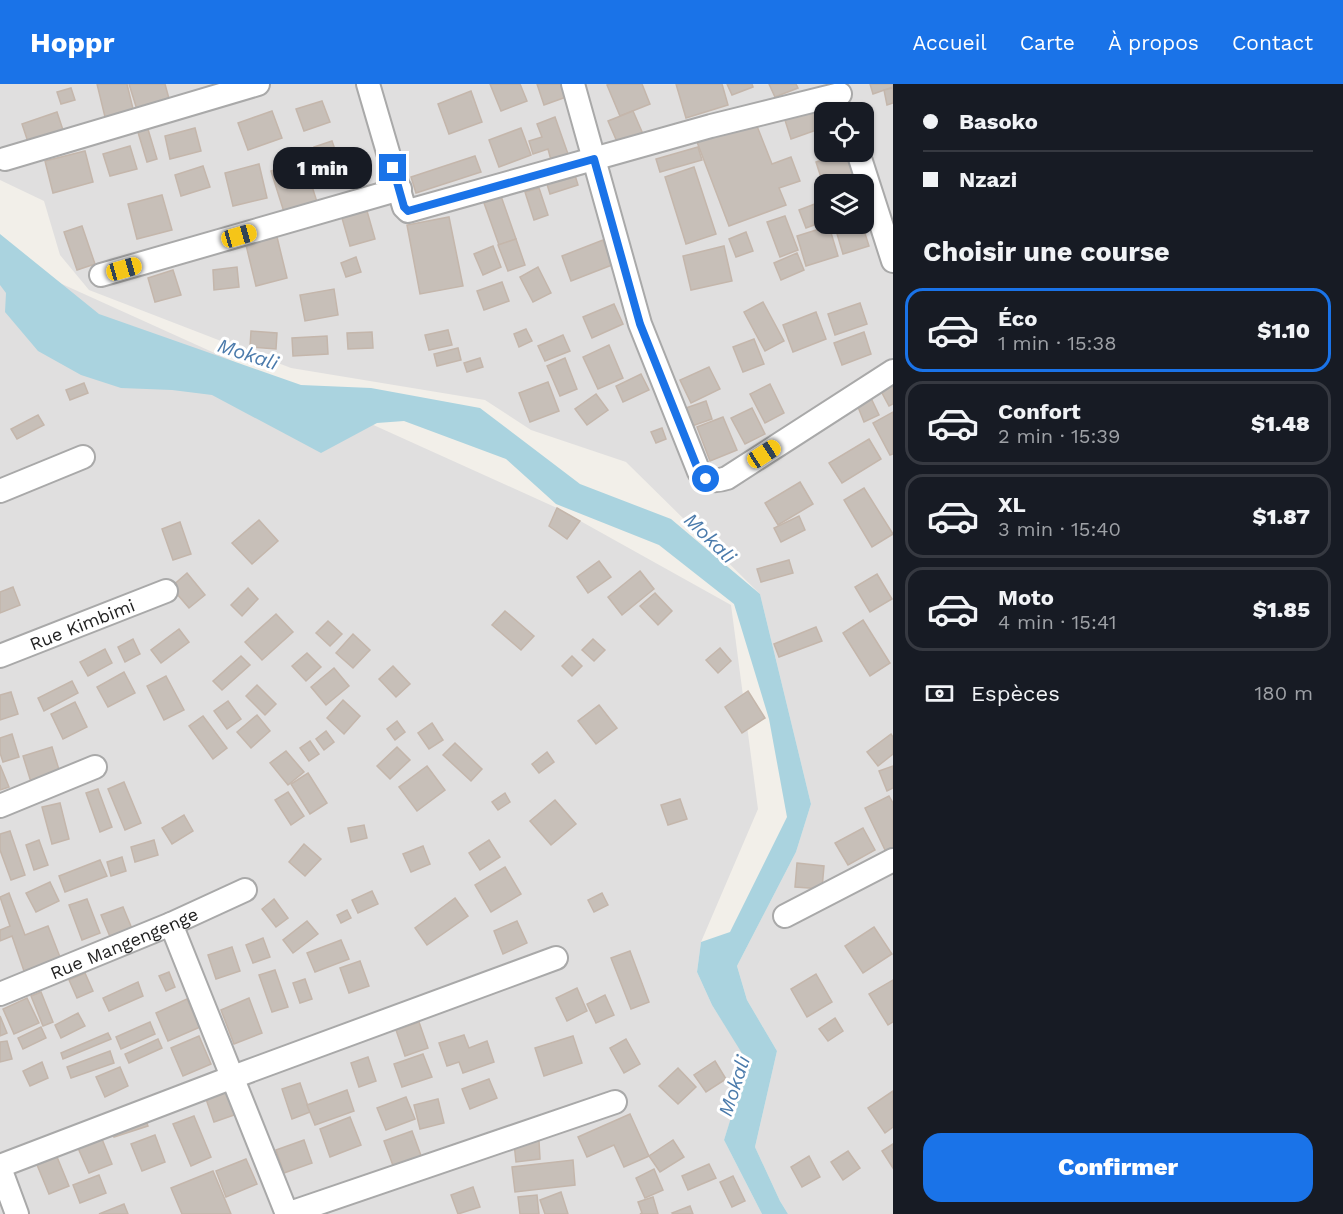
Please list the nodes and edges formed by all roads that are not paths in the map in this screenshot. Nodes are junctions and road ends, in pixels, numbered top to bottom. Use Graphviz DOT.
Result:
graph roads {
  1 [pos="258,84"];
  2 [pos="368,84"];
  3 [pos="573,84"];
  4 [pos="841,97"];
  5 [pos="5,159"];
  6 [pos="594,159"];
  7 [pos="861,162"];
  8 [pos="400,189"];
  9 [pos="893,261"];
  10 [pos="101,275"];
  11 [pos="893,371"];
  12 [pos="83,456"];
  13 [pos="0,491"];
  14 [pos="166,591"];
  15 [pos="0,656"];
  16 [pos="95,767"];
  17 [pos="0,806"];
  18 [pos="893,860"];
  19 [pos="245,890"];
  20 [pos="785,916"];
  21 [pos="171,924"];
  22 [pos="556,958"];
  23 [pos="0,994"];
  24 [pos="233,1077"];
  25 [pos="615,1102"];
  26 [pos="0,1167"];
  27 [pos="17,1214"];
  1 -- 5 [label="street"];
  2 -- 8 [label="street"];
  3 -- 6 [label="street"];
  4 -- 6 [label="street"];
  6 -- 8 [label="street"];
  6 -- 11 [label="street"];
  7 -- 9 [label="street"];
  8 -- 10 [label="street"];
  12 -- 13 [label="street"];
  14 -- 15 [label="street, Rue Kimbimi"];
  16 -- 17 [label="street"];
  18 -- 20 [label="street"];
  19 -- 21 [label="street, Rue Mangengenge"];
  21 -- 23 [label="street, Rue Mangengenge"];
  21 -- 24 [label="street"];
  22 -- 24 [label="street"];
  24 -- 25 [label="street"];
  24 -- 26 [label="street"];
  26 -- 27 [label="street"];
}
